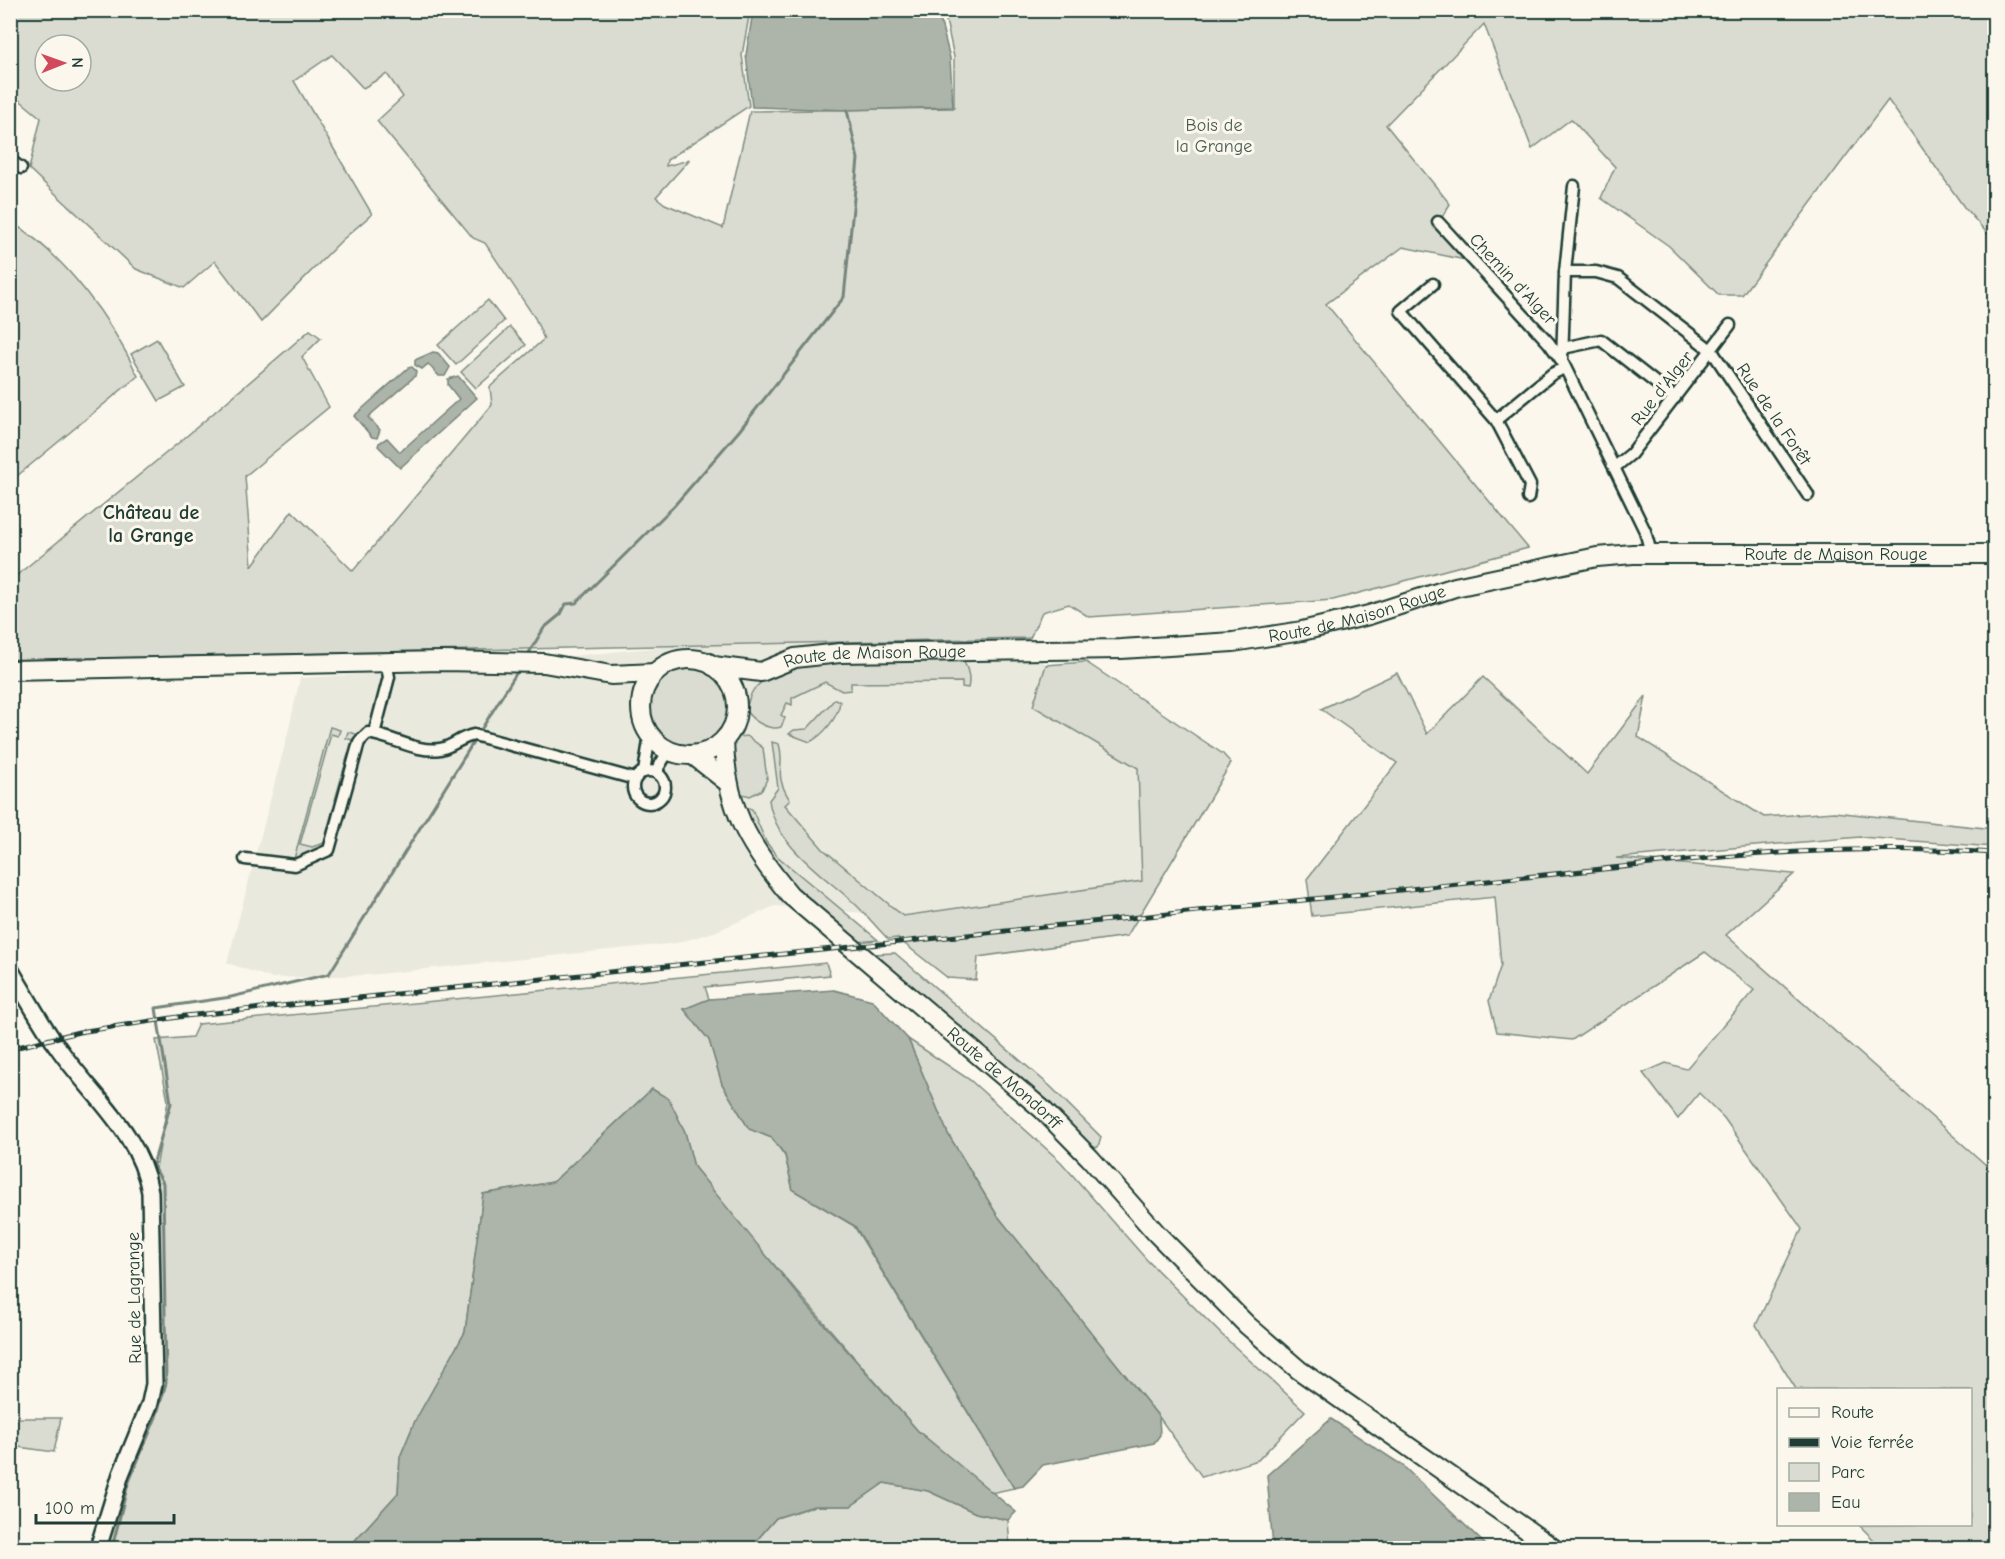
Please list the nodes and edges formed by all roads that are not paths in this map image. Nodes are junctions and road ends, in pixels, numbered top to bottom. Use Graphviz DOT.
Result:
graph roads {
  1 [pos="10,160"];
  2 [pos="21,168"];
  3 [pos="1574,186"];
  4 [pos="1438,222"];
  5 [pos="1565,272"];
  6 [pos="1433,284"];
  7 [pos="1731,325"];
  8 [pos="1563,348"];
  9 [pos="1712,351"];
  10 [pos="1563,364"];
  11 [pos="1675,398"];
  12 [pos="1496,420"];
  13 [pos="1615,467"];
  14 [pos="1808,495"];
  15 [pos="1528,498"];
  16 [pos="1651,553"];
  17 [pos="1995,554"];
  18 [pos="386,662"];
  19 [pos="713,666"];
  20 [pos="10,670"];
  21 [pos="761,672"];
  22 [pos="655,673"];
  23 [pos="611,675"];
  24 [pos="642,697"];
  25 [pos="736,697"];
  26 [pos="370,734"];
  27 [pos="650,735"];
  28 [pos="724,740"];
  29 [pos="674,753"];
  30 [pos="693,755"];
  31 [pos="658,774"];
  32 [pos="640,775"];
  33 [pos="726,781"];
  34 [pos="245,859"];
  35 [pos="10,969"];
  36 [pos="99,1548"];
  37 [pos="1553,1548"];
  1 -- 2 [label="street"];
  3 -- 5 [label="street"];
  4 -- 10 [label="street, Chemin d'Alger"];
  5 -- 8 [label="street"];
  5 -- 9 [label="street, Rue de la Forêt"];
  6 -- 12 [label="street"];
  7 -- 9 [label="street, Rue d'Alger"];
  8 -- 10 [label="street"];
  8 -- 11 [label="street"];
  9 -- 11 [label="street, Rue d'Alger"];
  9 -- 14 [label="street, Rue de la Forêt"];
  10 -- 12 [label="street"];
  10 -- 13 [label="street"];
  11 -- 13 [label="street, Rue d'Alger"];
  12 -- 15 [label="street"];
  13 -- 16 [label="street"];
  16 -- 17 [label="main road, Route de Maison Rouge"];
  16 -- 21 [label="main road, Route de Maison Rouge"];
  18 -- 20 [label="main road"];
  18 -- 23 [label="main road"];
  18 -- 26 [label="street"];
  19 -- 21 [label="main road"];
  19 -- 22 [label="main road"];
  19 -- 25 [label="main road"];
  21 -- 25 [label="main road"];
  22 -- 23 [label="main road"];
  22 -- 24 [label="main road"];
  23 -- 24 [label="main road"];
  24 -- 27 [label="main road"];
  25 -- 28 [label="main road"];
  26 -- 32 [label="street"];
  26 -- 34 [label="street"];
  27 -- 29 [label="main road"];
  27 -- 32 [label="street"];
  28 -- 30 [label="main road"];
  28 -- 33 [label="main road, Route de Mondorff"];
  29 -- 30 [label="main road"];
  29 -- 31 [label="street"];
  30 -- 33 [label="main road"];
  31 -- 32 [label="street"];
  31 -- 32 [label="street"];
  33 -- 37 [label="main road, Route de Mondorff"];
  35 -- 36 [label="street, Rue de Lagrange"];
}
